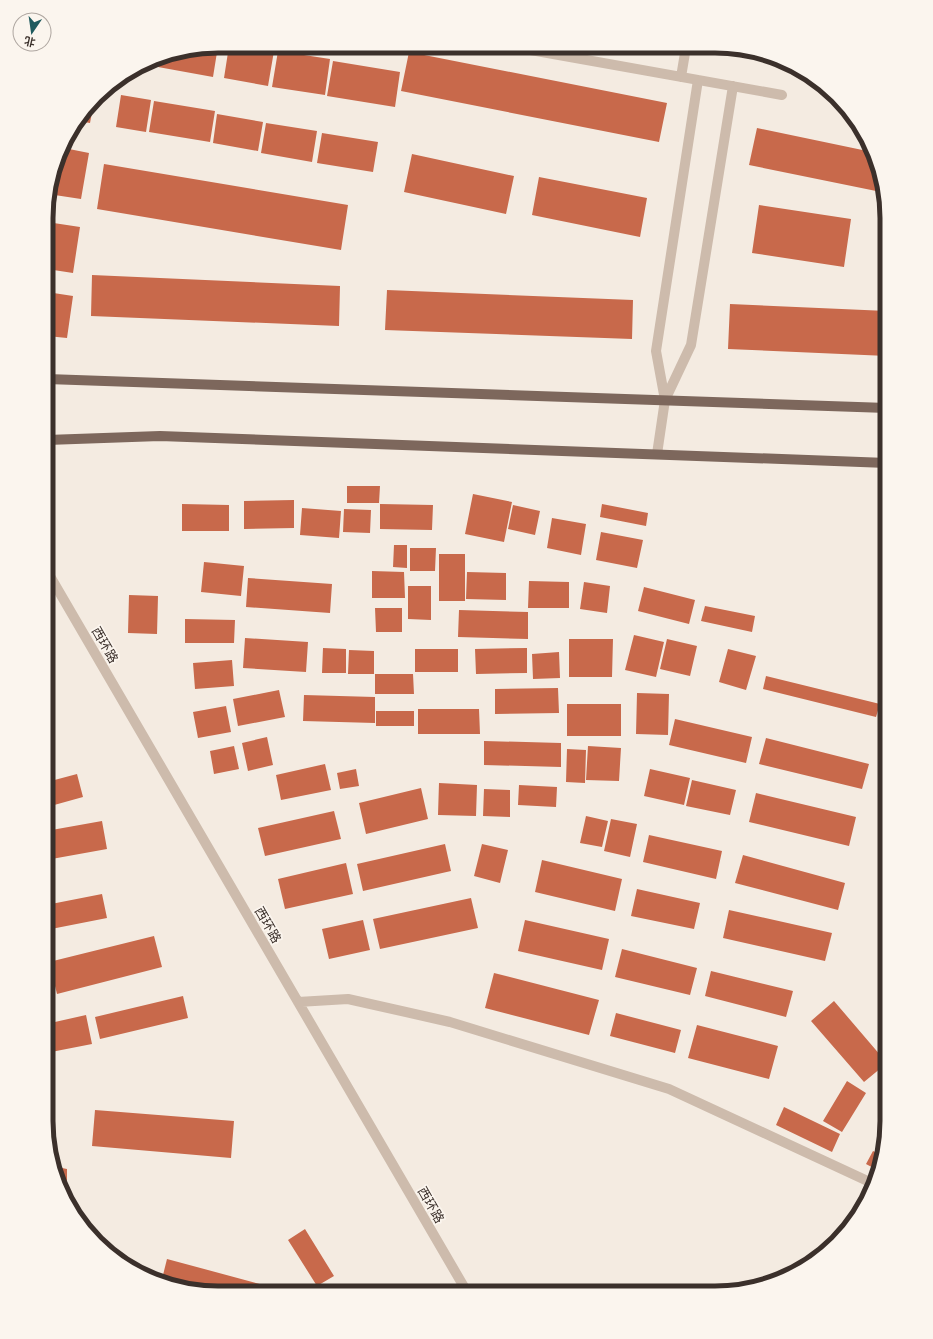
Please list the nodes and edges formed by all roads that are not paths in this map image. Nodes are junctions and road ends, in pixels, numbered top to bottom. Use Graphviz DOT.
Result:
graph roads {
  1 [pos="547,53"];
  2 [pos="685,53"];
  3 [pos="681,77"];
  4 [pos="698,80"];
  5 [pos="733,86"];
  6 [pos="782,95"];
  7 [pos="53,378"];
  8 [pos="665,400"];
  9 [pos="880,408"];
  10 [pos="53,440"];
  11 [pos="657,454"];
  12 [pos="880,463"];
  13 [pos="53,581"];
  14 [pos="298,1002"];
  15 [pos="868,1181"];
  16 [pos="464,1286"];
  1 -- 3 [label="street"];
  2 -- 3 [label="street"];
  3 -- 4 [label="street"];
  4 -- 5 [label="street"];
  4 -- 8 [label="street"];
  5 -- 6 [label="street"];
  5 -- 8 [label="street"];
  7 -- 8 [label="main road"];
  8 -- 9 [label="main road"];
  8 -- 11 [label="street"];
  10 -- 11 [label="main road"];
  11 -- 12 [label="main road"];
  13 -- 14 [label="street, 西环路"];
  14 -- 15 [label="street"];
  14 -- 16 [label="street, 西环路"];
}
